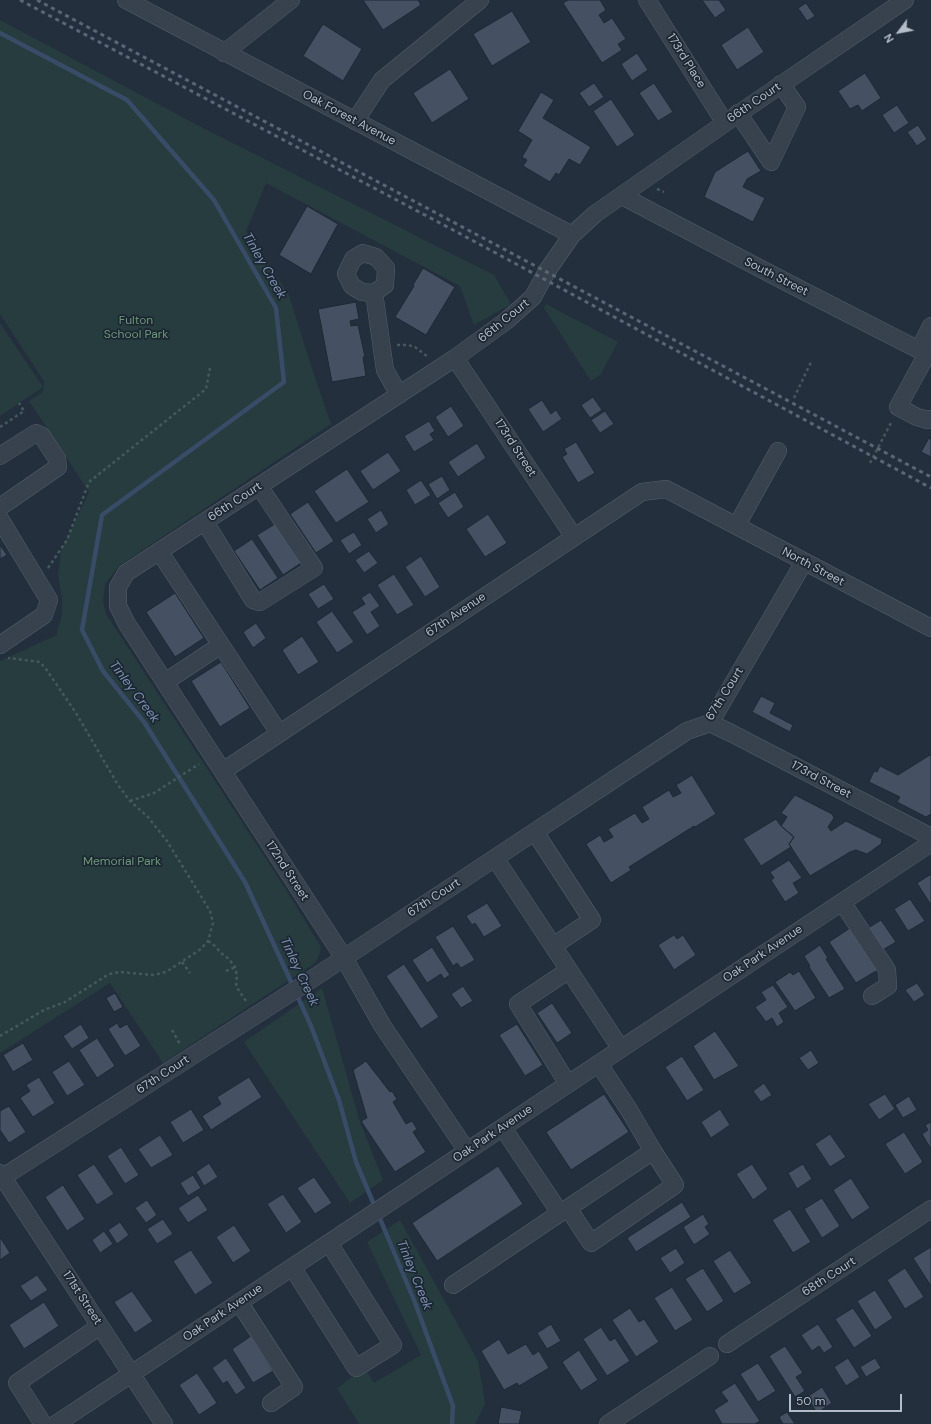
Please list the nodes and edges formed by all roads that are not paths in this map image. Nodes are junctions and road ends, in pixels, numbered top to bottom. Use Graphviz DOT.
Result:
graph roads {
  1 [pos="126,0"];
  2 [pos="291,0"];
  3 [pos="480,0"];
  4 [pos="647,0"];
  5 [pos="905,0"];
  6 [pos="224,53"];
  7 [pos="782,84"];
  8 [pos="731,118"];
  9 [pos="354,121"];
  10 [pos="622,196"];
  11 [pos="572,235"];
  12 [pos="374,293"];
  13 [pos="931,326"];
  14 [pos="926,353"];
  15 [pos="455,358"];
  16 [pos="399,395"];
  17 [pos="931,419"];
  18 [pos="778,451"];
  19 [pos="0,456"];
  20 [pos="259,486"];
  21 [pos="696,504"];
  22 [pos="0,507"];
  23 [pos="0,519"];
  24 [pos="205,522"];
  25 [pos="737,526"];
  26 [pos="574,537"];
  27 [pos="159,551"];
  28 [pos="804,562"];
  29 [pos="118,587"];
  30 [pos="931,628"];
  31 [pos="221,645"];
  32 [pos="2,651"];
  33 [pos="165,682"];
  34 [pos="710,723"];
  35 [pos="280,733"];
  36 [pos="223,771"];
  37 [pos="535,832"];
  38 [pos="931,838"];
  39 [pos="931,843"];
  40 [pos="495,858"];
  41 [pos="842,902"];
  42 [pos="554,946"];
  43 [pos="344,958"];
  44 [pos="570,970"];
  45 [pos="872,996"];
  46 [pos="621,1049"];
  47 [pos="599,1064"];
  48 [pos="568,1084"];
  49 [pos="503,1128"];
  50 [pos="653,1151"];
  51 [pos="467,1152"];
  52 [pos="1,1176"];
  53 [pos="931,1209"];
  54 [pos="564,1210"];
  55 [pos="329,1243"];
  56 [pos="292,1267"];
  57 [pos="453,1285"];
  58 [pos="239,1302"];
  59 [pos="100,1326"];
  60 [pos="727,1344"];
  61 [pos="710,1356"];
  62 [pos="132,1374"];
  63 [pos="271,1403"];
  64 [pos="43,1424"];
  65 [pos="56,1424"];
  66 [pos="164,1424"];
  67 [pos="608,1424"];
  1 -- 6 [label="street, Oak Forest Avenue"];
  2 -- 6 [label="street"];
  3 -- 9 [label="street"];
  4 -- 8 [label="street, 173rd Place"];
  5 -- 7 [label="street, 66th Court"];
  6 -- 9 [label="street, Oak Forest Avenue"];
  7 -- 8 [label="street, 66th Court"];
  7 -- 8 [label="street, 173rd Place"];
  8 -- 10 [label="street, 66th Court"];
  9 -- 11 [label="street, Oak Forest Avenue"];
  10 -- 11 [label="street, 66th Court"];
  10 -- 14 [label="street, South Street"];
  11 -- 15 [label="street, 66th Court"];
  12 -- 16 [label="street"];
  13 -- 14 [label="street"];
  14 -- 17 [label="street"];
  15 -- 16 [label="street, 66th Court"];
  15 -- 26 [label="street, 173rd Street"];
  16 -- 20 [label="street, 66th Court"];
  18 -- 25 [label="street"];
  19 -- 22 [label="street"];
  20 -- 24 [label="street, 66th Court"];
  20 -- 24 [label="street"];
  21 -- 25 [label="street, North Street"];
  21 -- 26 [label="street, 67th Avenue"];
  23 -- 32 [label="street"];
  24 -- 27 [label="street, 66th Court"];
  25 -- 28 [label="street, North Street"];
  26 -- 35 [label="street, 67th Avenue"];
  27 -- 29 [label="street, 66th Court"];
  27 -- 31 [label="street"];
  28 -- 30 [label="street, North Street"];
  28 -- 34 [label="street, 67th Court"];
  29 -- 33 [label="street, 172nd Street"];
  31 -- 33 [label="street"];
  31 -- 35 [label="street"];
  33 -- 36 [label="street, 172nd Street"];
  34 -- 37 [label="street, 67th Court"];
  34 -- 38 [label="street, 173rd Street"];
  35 -- 36 [label="street, 67th Avenue"];
  36 -- 43 [label="street, 172nd Street"];
  37 -- 40 [label="street, 67th Court"];
  37 -- 42 [label="street"];
  39 -- 41 [label="street, Oak Park Avenue"];
  40 -- 42 [label="street"];
  40 -- 43 [label="street, 67th Court"];
  41 -- 45 [label="street"];
  41 -- 46 [label="street, Oak Park Avenue"];
  42 -- 44 [label="street"];
  43 -- 51 [label="street, 172nd Street"];
  43 -- 52 [label="street, 67th Court"];
  44 -- 46 [label="street"];
  44 -- 48 [label="street"];
  46 -- 47 [label="street, Oak Park Avenue"];
  47 -- 48 [label="street, Oak Park Avenue"];
  47 -- 50 [label="street"];
  48 -- 49 [label="street, Oak Park Avenue"];
  49 -- 51 [label="street, Oak Park Avenue"];
  49 -- 54 [label="street"];
  50 -- 54 [label="street"];
  50 -- 54 [label="street"];
  51 -- 55 [label="street, Oak Park Avenue"];
  52 -- 59 [label="street, 171st Street"];
  53 -- 60 [label="street, 68th Court"];
  54 -- 57 [label="street"];
  55 -- 56 [label="street, Oak Park Avenue"];
  55 -- 56 [label="street"];
  56 -- 58 [label="street, Oak Park Avenue"];
  58 -- 62 [label="street, Oak Park Avenue"];
  58 -- 63 [label="street"];
  59 -- 62 [label="street, 171st Street"];
  59 -- 64 [label="street"];
  61 -- 67 [label="street"];
  62 -- 65 [label="street, Oak Park Avenue"];
  62 -- 66 [label="street, 171st Street"];
}
